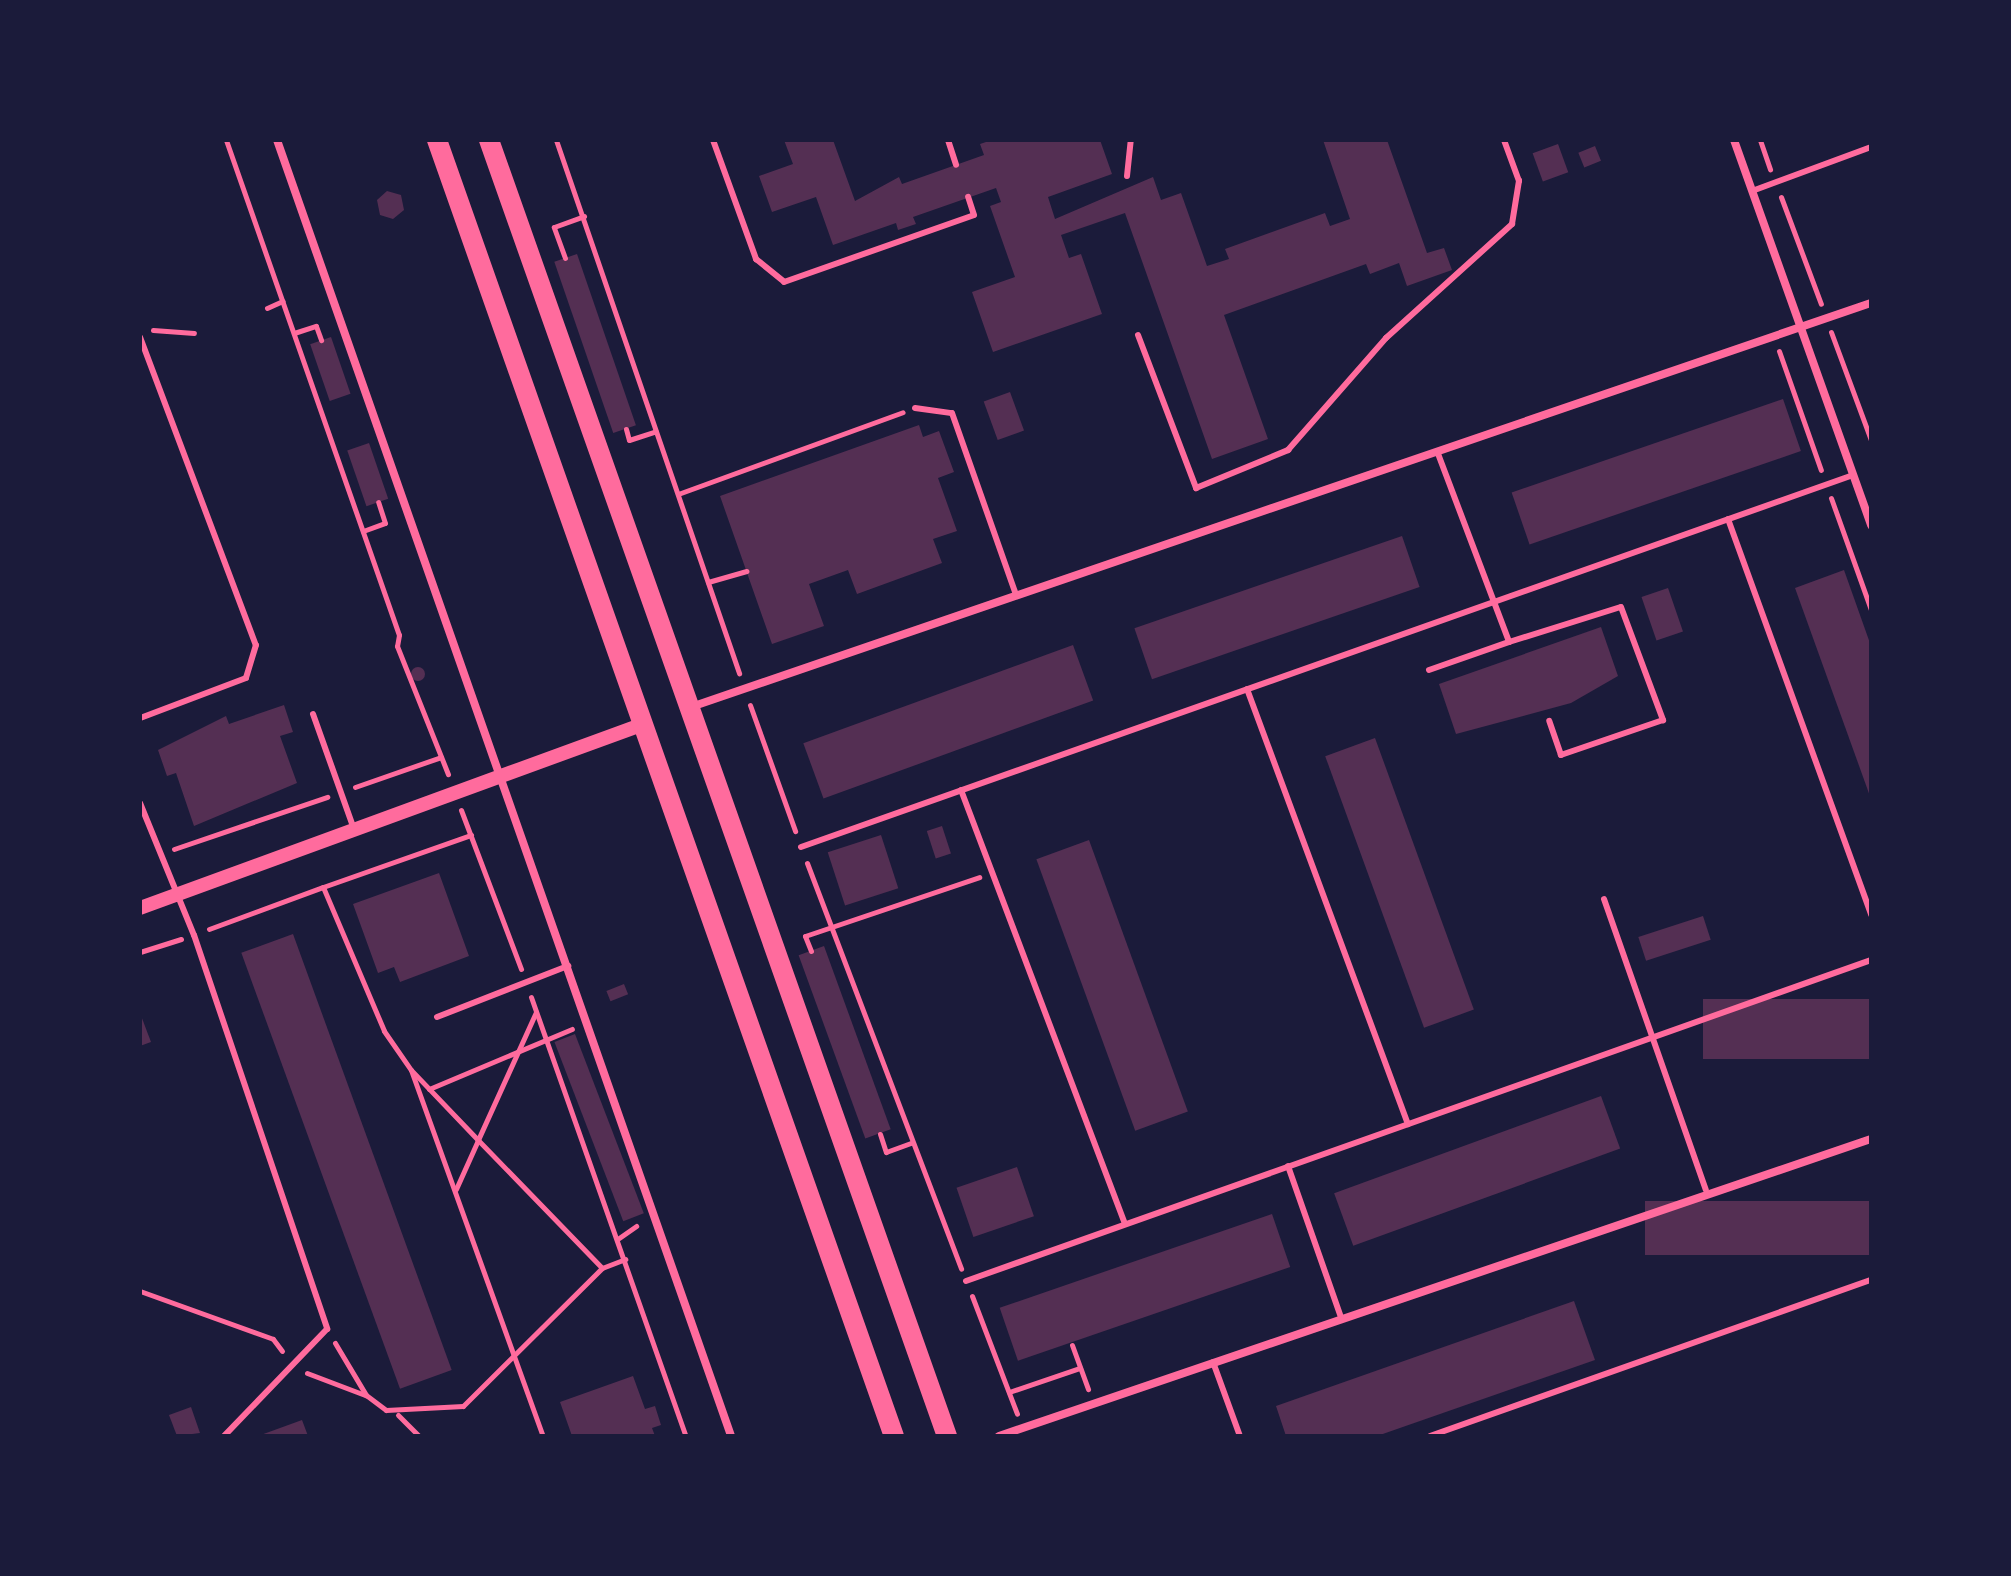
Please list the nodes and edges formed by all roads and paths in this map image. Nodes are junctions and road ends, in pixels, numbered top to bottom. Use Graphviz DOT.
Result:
graph roads {
  1 [pos="277,140"];
  2 [pos="437,140"];
  3 [pos="489,140"];
  4 [pos="556,140"];
  5 [pos="713,140"];
  6 [pos="948,140"];
  7 [pos="1131,140"];
  8 [pos="1504,140"];
  9 [pos="1734,140"];
  10 [pos="1760,140"];
  11 [pos="1871,147"];
  12 [pos="956,165"];
  13 [pos="1127,176"];
  14 [pos="1775,183"];
  15 [pos="1752,191"];
  16 [pos="968,197"];
  17 [pos="584,216"];
  18 [pos="565,258"];
  19 [pos="283,301"];
  20 [pos="1871,303"];
  21 [pos="267,308"];
  22 [pos="1826,318"];
  23 [pos="1799,327"];
  24 [pos="140,330"];
  25 [pos="1832,332"];
  26 [pos="194,333"];
  27 [pos="294,333"];
  28 [pos="1138,335"];
  29 [pos="140,337"];
  30 [pos="1803,339"];
  31 [pos="321,340"];
  32 [pos="915,408"];
  33 [pos="626,429"];
  34 [pos="656,431"];
  35 [pos="1871,440"];
  36 [pos="1437,451"];
  37 [pos="1853,475"];
  38 [pos="1826,484"];
  39 [pos="678,494"];
  40 [pos="378,502"];
  41 [pos="1728,519"];
  42 [pos="1871,525"];
  43 [pos="363,531"];
  44 [pos="746,571"];
  45 [pos="708,582"];
  46 [pos="1016,595"];
  47 [pos="1494,601"];
  48 [pos="1871,610"];
  49 [pos="1509,642"];
  50 [pos="1429,670"];
  51 [pos="744,688"];
  52 [pos="1247,689"];
  53 [pos="688,708"];
  54 [pos="313,714"];
  55 [pos="140,718"];
  56 [pos="1549,721"];
  57 [pos="641,725"];
  58 [pos="441,757"];
  59 [pos="504,775"];
  60 [pos="961,790"];
  61 [pos="341,793"];
  62 [pos="140,803"];
  63 [pos="355,832"];
  64 [pos="471,835"];
  65 [pos="801,847"];
  66 [pos="158,854"];
  67 [pos="991,873"];
  68 [pos="323,887"];
  69 [pos="178,895"];
  70 [pos="1604,899"];
  71 [pos="140,908"];
  72 [pos="1871,915"];
  73 [pos="830,927"];
  74 [pos="194,935"];
  75 [pos="811,951"];
  76 [pos="140,952"];
  77 [pos="1871,960"];
  78 [pos="568,966"];
  79 [pos="536,1011"];
  80 [pos="437,1017"];
  81 [pos="1648,1038"];
  82 [pos="546,1039"];
  83 [pos="518,1051"];
  84 [pos="411,1070"];
  85 [pos="429,1089"];
  86 [pos="1408,1124"];
  87 [pos="880,1134"];
  88 [pos="1871,1139"];
  89 [pos="478,1140"];
  90 [pos="911,1143"];
  91 [pos="1288,1166"];
  92 [pos="456,1189"];
  93 [pos="1706,1190"];
  94 [pos="1125,1224"];
  95 [pos="637,1231"];
  96 [pos="619,1238"];
  97 [pos="625,1259"];
  98 [pos="602,1268"];
  99 [pos="1871,1280"];
  100 [pos="966,1281"];
  101 [pos="140,1291"];
  102 [pos="1341,1317"];
  103 [pos="327,1329"];
  104 [pos="1072,1345"];
  105 [pos="517,1352"];
  106 [pos="1213,1362"];
  107 [pos="295,1368"];
  108 [pos="1080,1368"];
  109 [pos="1009,1392"];
  110 [pos="366,1395"];
  111 [pos="1093,1403"];
  112 [pos="397,1414"];
  113 [pos="1023,1428"];
  114 [pos="224,1436"];
  115 [pos="419,1436"];
  116 [pos="543,1436"];
  117 [pos="731,1436"];
  118 [pos="894,1436"];
  119 [pos="947,1436"];
  120 [pos="999,1436"];
  121 [pos="1240,1436"];
  122 [pos="1430,1436"];
  1 -- 59 [label="street"];
  2 -- 57 [label="main road"];
  3 -- 53 [label="main road"];
  4 -- 17 [label="path"];
  5 -- 16 [label="lane"];
  6 -- 12 [label="lane"];
  7 -- 13 [label="lane"];
  8 -- 28 [label="lane"];
  9 -- 15 [label="street"];
  10 -- 14 [label="path"];
  11 -- 14 [label="lane"];
  14 -- 15 [label="lane"];
  14 -- 22 [label="path"];
  15 -- 23 [label="street"];
  17 -- 18 [label="path"];
  17 -- 34 [label="path"];
  19 -- 21 [label="path"];
  20 -- 22 [label="street"];
  22 -- 23 [label="street"];
  22 -- 25 [label="path"];
  23 -- 30 [label="street"];
  23 -- 36 [label="street"];
  24 -- 26 [label="path"];
  25 -- 30 [label="path"];
  25 -- 35 [label="path"];
  27 -- 31 [label="path"];
  29 -- 55 [label="lane"];
  30 -- 37 [label="street"];
  30 -- 38 [label="path"];
  32 -- 39 [label="path"];
  32 -- 46 [label="lane"];
  33 -- 34 [label="path"];
  34 -- 39 [label="path"];
  36 -- 46 [label="street"];
  36 -- 47 [label="lane"];
  37 -- 38 [label="lane"];
  37 -- 42 [label="street"];
  38 -- 41 [label="lane"];
  38 -- 48 [label="path"];
  39 -- 45 [label="path"];
  40 -- 43 [label="path"];
  41 -- 47 [label="lane"];
  41 -- 72 [label="lane"];
  44 -- 45 [label="path"];
  45 -- 51 [label="path"];
  46 -- 51 [label="street"];
  47 -- 49 [label="lane"];
  47 -- 52 [label="lane"];
  49 -- 50 [label="lane"];
  49 -- 56 [label="lane"];
  51 -- 53 [label="street"];
  51 -- 65 [label="path"];
  52 -- 60 [label="lane"];
  52 -- 86 [label="lane"];
  53 -- 119 [label="main road"];
  54 -- 61 [label="lane"];
  57 -- 59 [label="street"];
  57 -- 118 [label="main road"];
  58 -- 61 [label="path"];
  59 -- 63 [label="street"];
  59 -- 78 [label="street"];
  60 -- 65 [label="lane"];
  60 -- 67 [label="lane"];
  61 -- 63 [label="lane"];
  61 -- 66 [label="path"];
  62 -- 66 [label="lane"];
  63 -- 69 [label="street"];
  64 -- 68 [label="path"];
  65 -- 73 [label="path"];
  66 -- 69 [label="lane"];
  67 -- 73 [label="path"];
  67 -- 94 [label="lane"];
  68 -- 74 [label="path"];
  68 -- 84 [label="path"];
  69 -- 71 [label="street"];
  69 -- 74 [label="lane"];
  70 -- 81 [label="lane"];
  73 -- 75 [label="path"];
  73 -- 90 [label="path"];
  74 -- 76 [label="path"];
  74 -- 103 [label="lane"];
  77 -- 81 [label="lane"];
  78 -- 80 [label="lane"];
  78 -- 117 [label="street"];
  79 -- 83 [label="path"];
  81 -- 86 [label="lane"];
  81 -- 93 [label="lane"];
  82 -- 83 [label="path"];
  83 -- 85 [label="path"];
  83 -- 89 [label="path"];
  84 -- 85 [label="path"];
  84 -- 92 [label="path"];
  85 -- 89 [label="path"];
  86 -- 91 [label="lane"];
  87 -- 90 [label="path"];
  88 -- 93 [label="street"];
  89 -- 92 [label="path"];
  89 -- 98 [label="path"];
  90 -- 100 [label="path"];
  91 -- 94 [label="lane"];
  91 -- 102 [label="lane"];
  92 -- 105 [label="path"];
  93 -- 102 [label="street"];
  94 -- 100 [label="lane"];
  95 -- 96 [label="path"];
  97 -- 98 [label="path"];
  98 -- 105 [label="path"];
  99 -- 122 [label="lane"];
  100 -- 109 [label="path"];
  101 -- 107 [label="path"];
  102 -- 106 [label="street"];
  103 -- 107 [label="lane"];
  103 -- 110 [label="path"];
  104 -- 108 [label="path"];
  105 -- 112 [label="path"];
  105 -- 116 [label="path"];
  106 -- 111 [label="street"];
  106 -- 121 [label="lane"];
  107 -- 110 [label="path"];
  107 -- 114 [label="lane"];
  108 -- 109 [label="path"];
  108 -- 111 [label="path"];
  109 -- 113 [label="path"];
  110 -- 112 [label="path"];
  111 -- 113 [label="street"];
  112 -- 115 [label="path"];
  113 -- 120 [label="street"];
}
